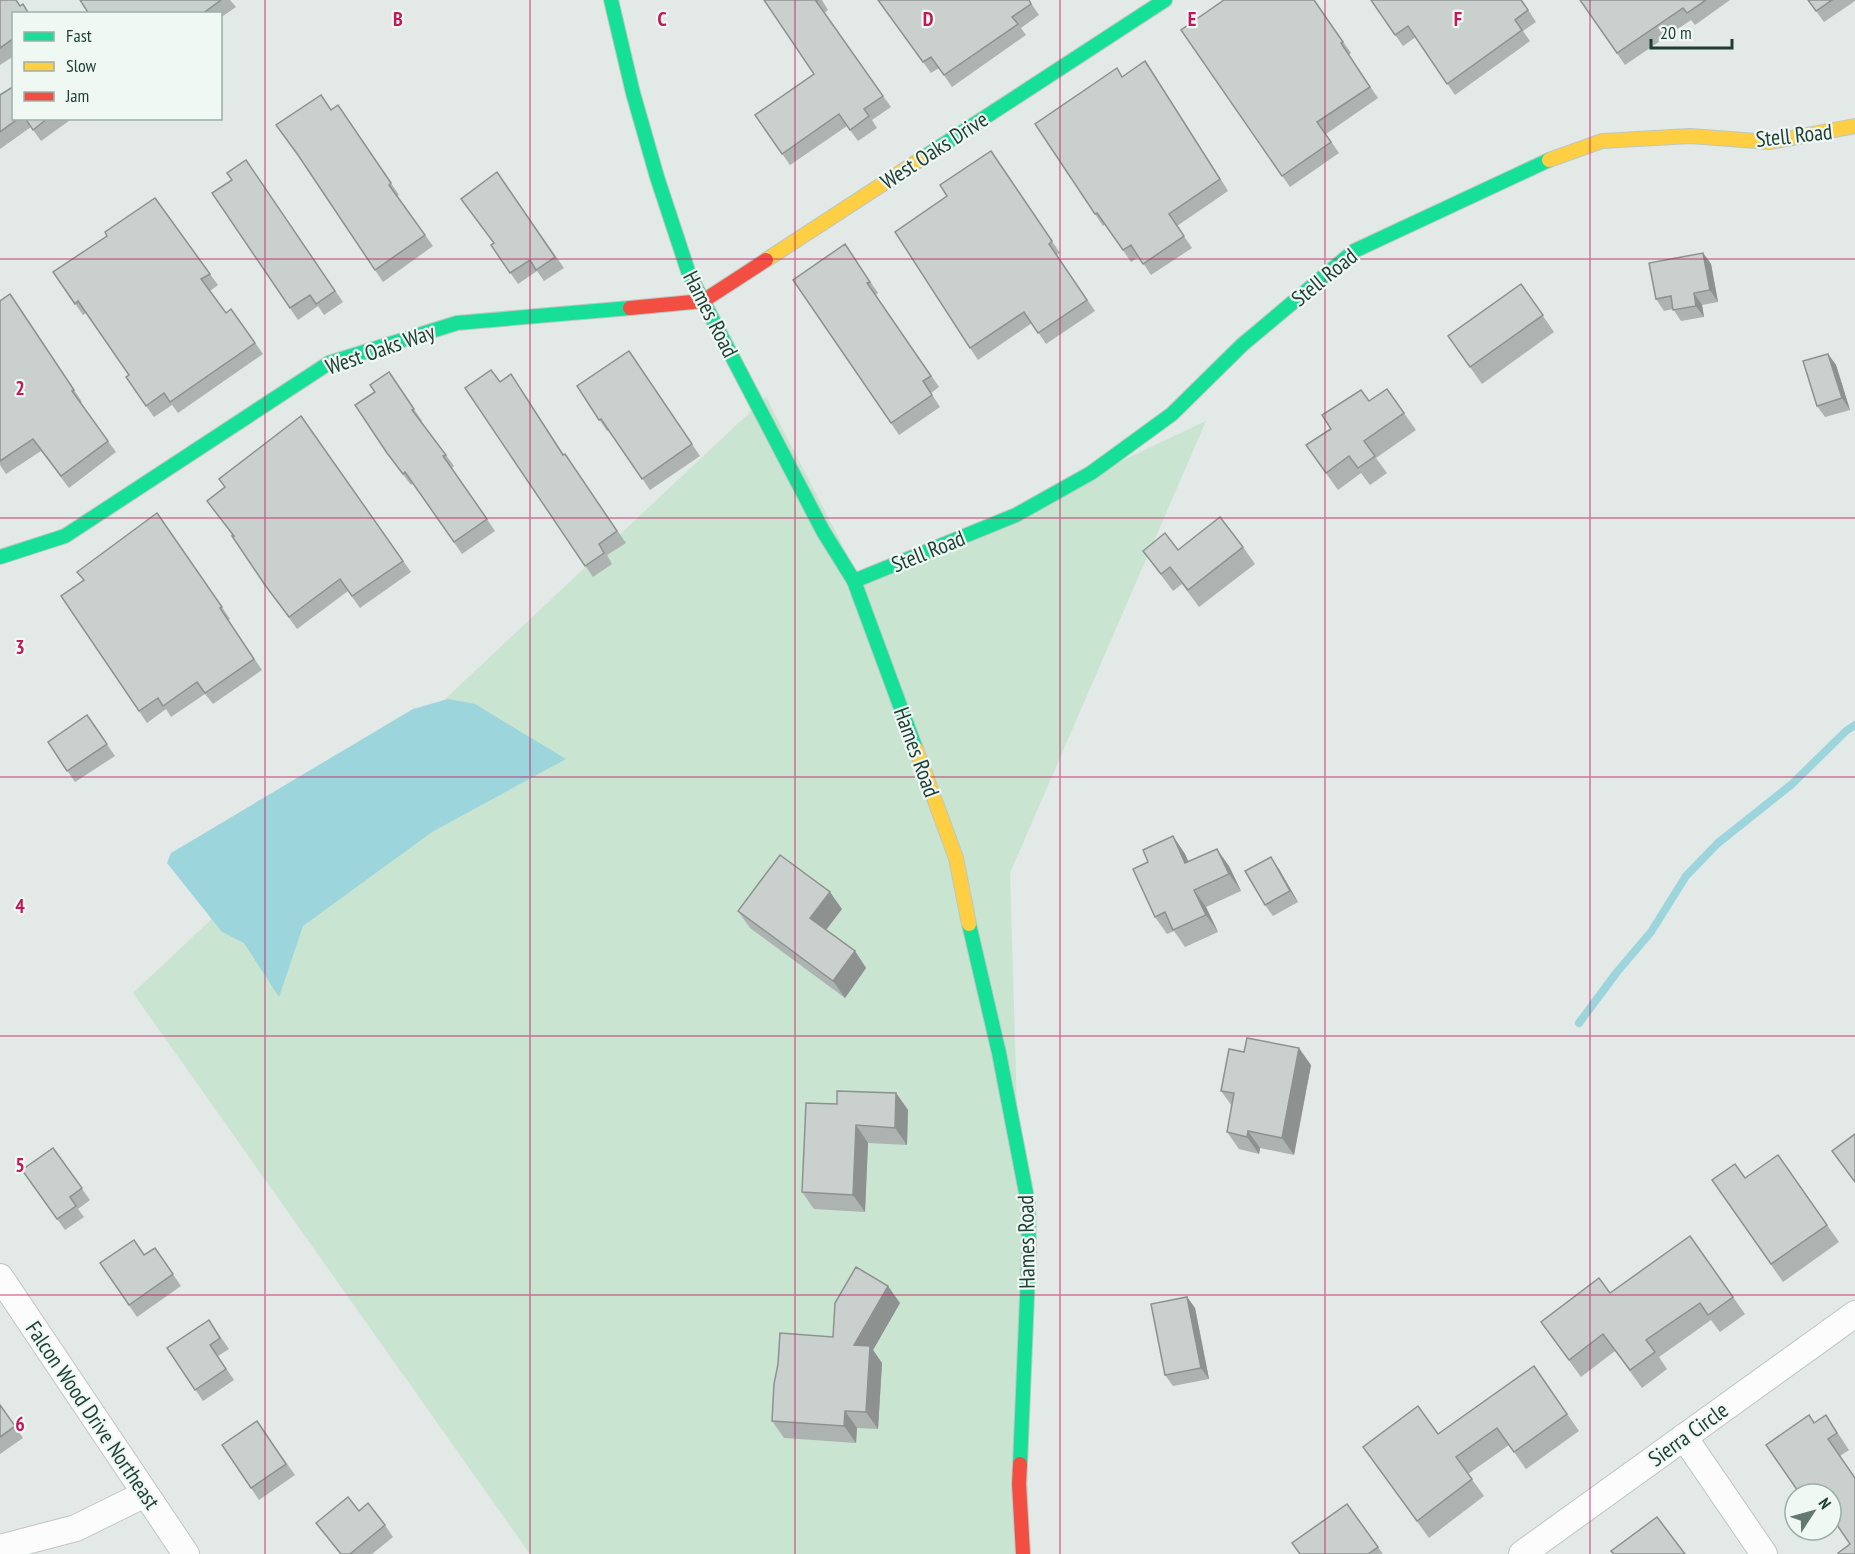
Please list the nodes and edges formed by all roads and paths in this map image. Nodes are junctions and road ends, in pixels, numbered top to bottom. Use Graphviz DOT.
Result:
graph roads {
  1 [pos="610,0"];
  2 [pos="1165,0"];
  3 [pos="1855,126"];
  4 [pos="703,301"];
  5 [pos="0,557"];
  6 [pos="854,581"];
  7 [pos="0,1277"];
  8 [pos="1855,1314"];
  9 [pos="1684,1437"];
  10 [pos="145,1494"];
  11 [pos="0,1548"];
  12 [pos="186,1554"];
  13 [pos="1023,1554"];
  14 [pos="1522,1554"];
  15 [pos="1764,1554"];
  1 -- 4 [label="street, Hames Road"];
  2 -- 4 [label="street, West Oaks Drive"];
  3 -- 6 [label="street, Stell Road"];
  4 -- 5 [label="street, West Oaks Way"];
  4 -- 6 [label="street, Hames Road"];
  6 -- 13 [label="street, Hames Road"];
  7 -- 10 [label="street, Falcon Wood Drive Northeast"];
  8 -- 9 [label="street, Sierra Circle"];
  9 -- 14 [label="street, Sierra Circle"];
  9 -- 15 [label="street"];
  10 -- 11 [label="street"];
  10 -- 12 [label="street, Falcon Wood Drive Northeast"];
}
